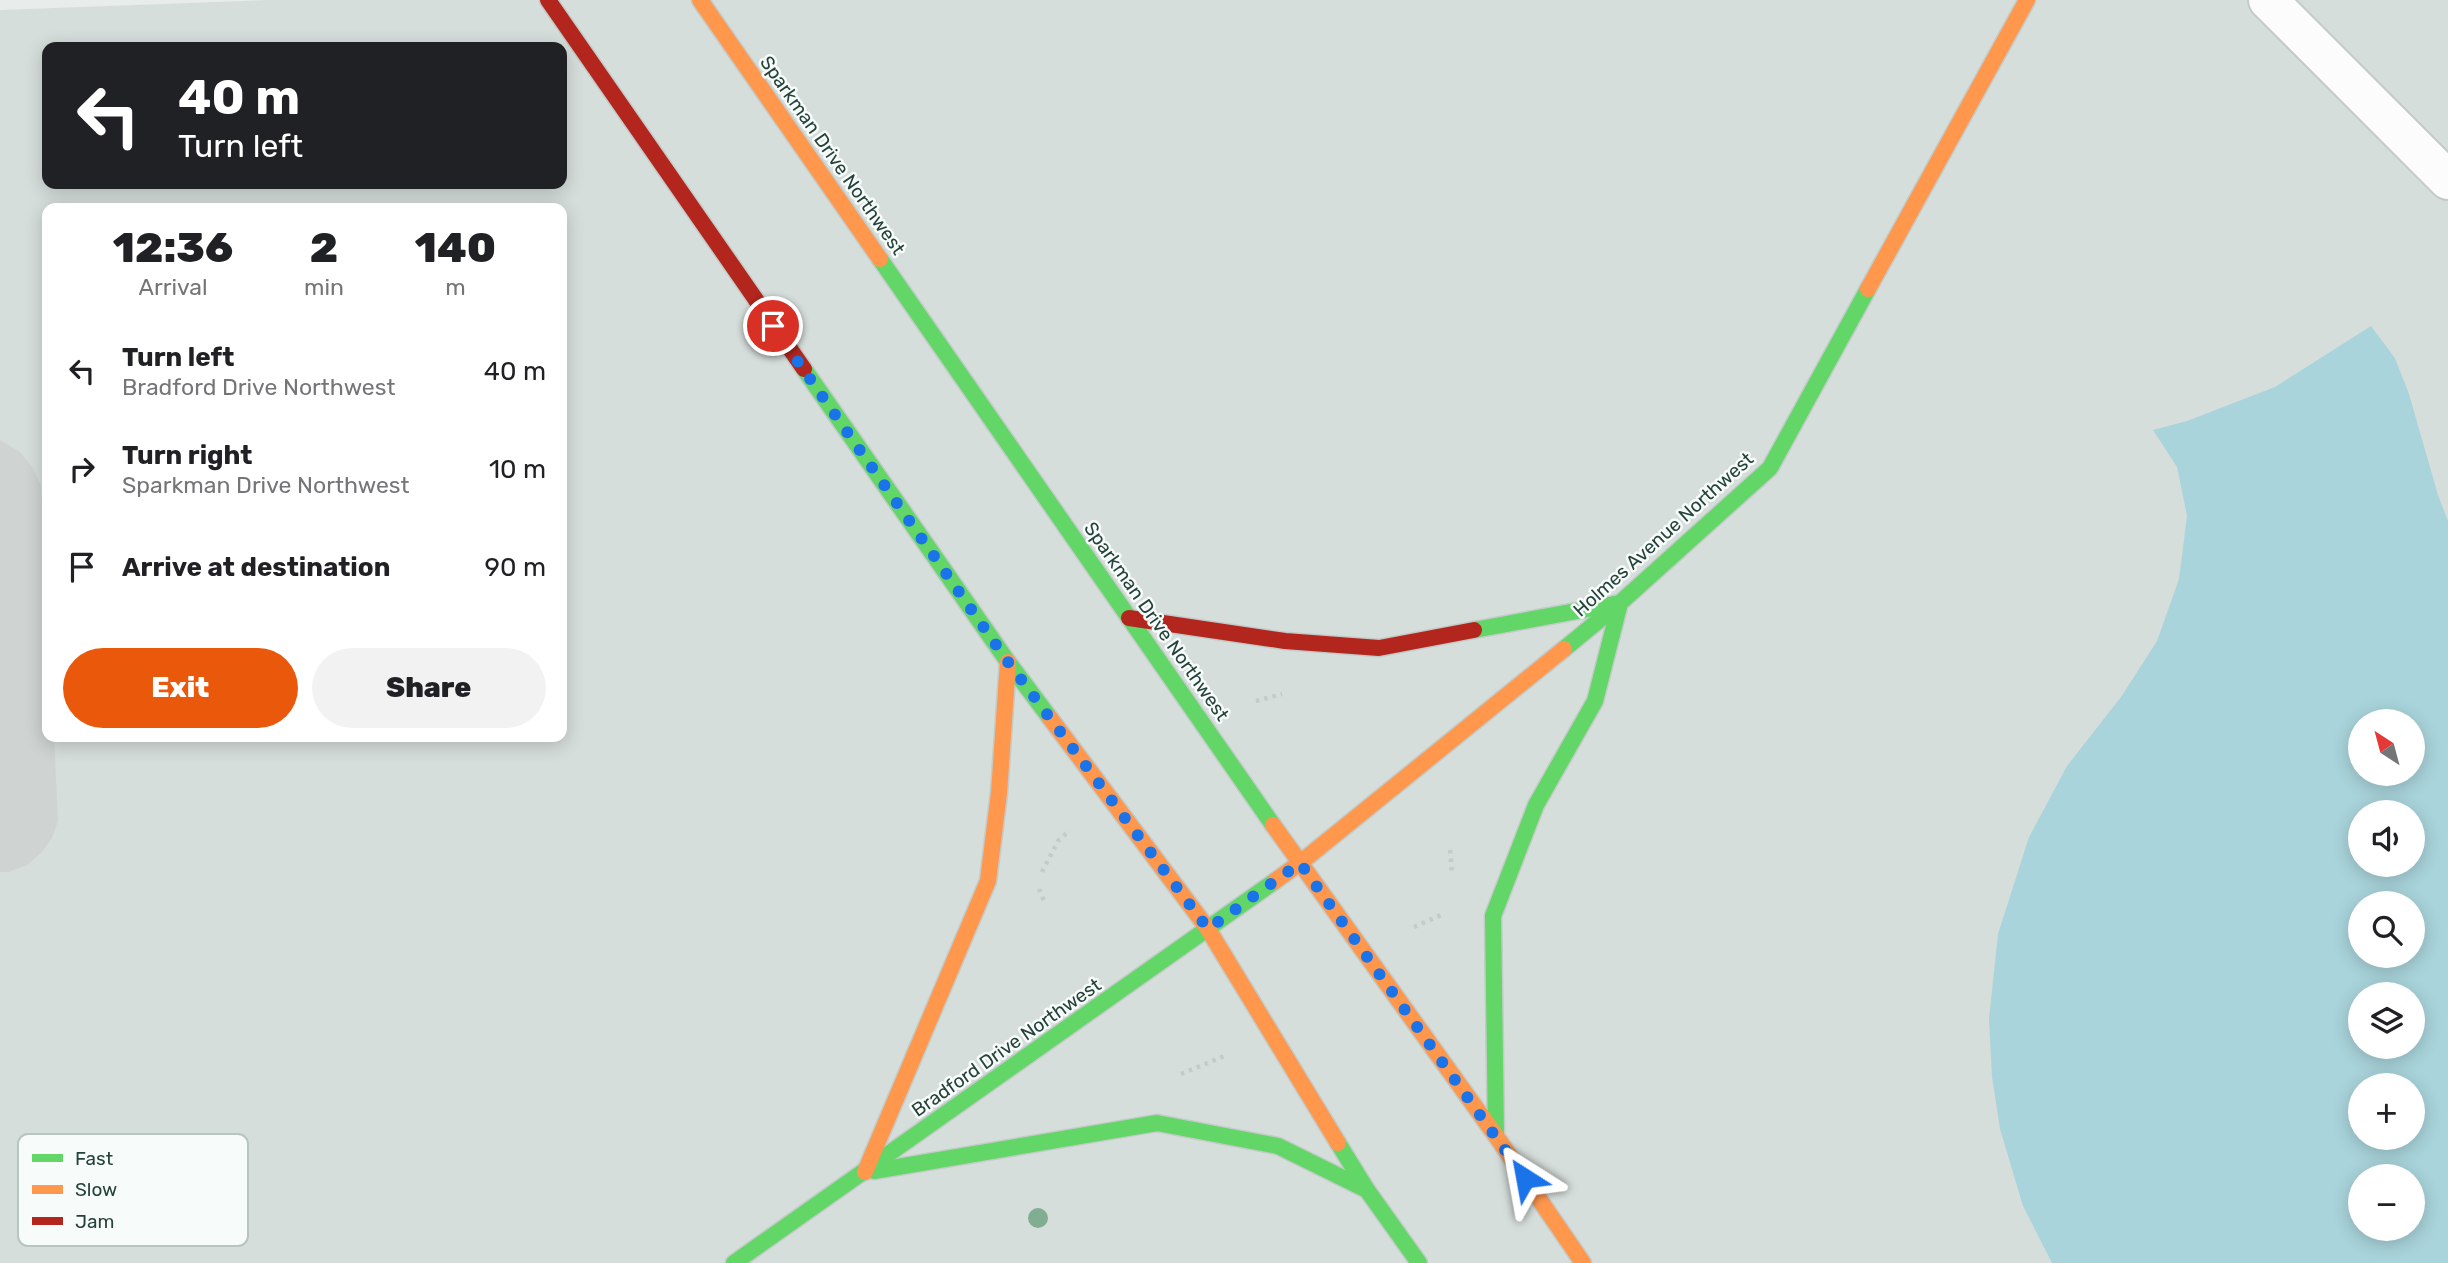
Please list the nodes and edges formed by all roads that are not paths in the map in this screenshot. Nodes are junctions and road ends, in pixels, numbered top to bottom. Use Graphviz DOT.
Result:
graph roads {
  1 [pos="548,0"];
  2 [pos="700,0"];
  3 [pos="2027,0"];
  4 [pos="2268,0"];
  5 [pos="2448,180"];
  6 [pos="1620,603"];
  7 [pos="1129,618"];
  8 [pos="1008,662"];
  9 [pos="1300,863"];
  10 [pos="1208,929"];
  11 [pos="1496,1136"];
  12 [pos="865,1172"];
  13 [pos="1367,1190"];
  14 [pos="734,1263"];
  15 [pos="1419,1263"];
  16 [pos="1583,1263"];
  1 -- 8 [label="main road"];
  2 -- 7 [label="main road, Sparkman Drive Northwest"];
  3 -- 6 [label="main road, Holmes Avenue Northwest"];
  4 -- 5 [label="street"];
  6 -- 7 [label="main road"];
  6 -- 9 [label="main road, Holmes Avenue Northwest"];
  6 -- 11 [label="main road"];
  7 -- 9 [label="main road, Sparkman Drive Northwest"];
  8 -- 10 [label="main road"];
  8 -- 12 [label="main road"];
  9 -- 10 [label="main road, Bradford Drive Northwest"];
  9 -- 11 [label="main road, Sparkman Drive Northwest"];
  10 -- 12 [label="main road, Bradford Drive Northwest"];
  10 -- 13 [label="main road"];
  11 -- 16 [label="main road, Sparkman Drive Northwest"];
  12 -- 13 [label="main road"];
  12 -- 14 [label="main road, Bradford Drive Northwest"];
  13 -- 15 [label="main road"];
}
